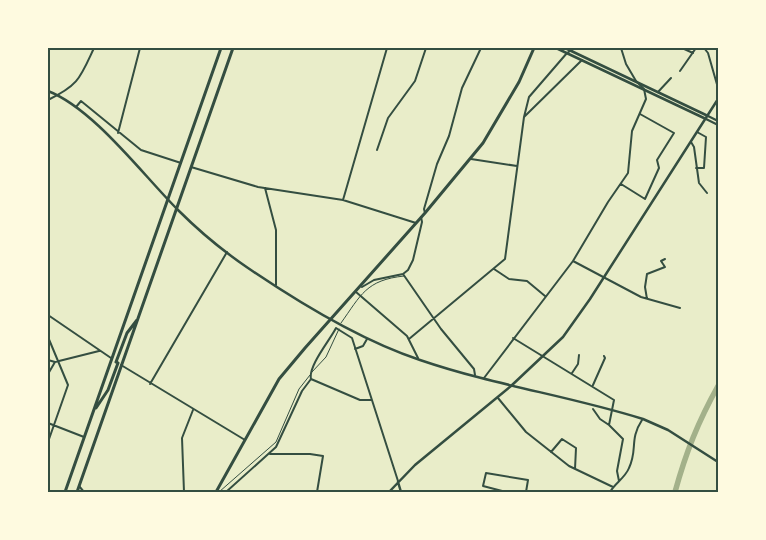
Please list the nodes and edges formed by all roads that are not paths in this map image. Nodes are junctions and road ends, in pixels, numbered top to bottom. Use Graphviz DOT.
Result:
graph roads {
  1 [pos="94,48"];
  2 [pos="140,48"];
  3 [pos="221,48"];
  4 [pos="233,48"];
  5 [pos="387,48"];
  6 [pos="426,48"];
  7 [pos="480,48"];
  8 [pos="534,48"];
  9 [pos="556,48"];
  10 [pos="565,48"];
  11 [pos="575,48"];
  12 [pos="621,48"];
  13 [pos="682,48"];
  14 [pos="696,48"];
  15 [pos="704,48"];
  16 [pos="572,51"];
  17 [pos="693,52"];
  18 [pos="567,53"];
  19 [pos="582,60"];
  20 [pos="680,71"];
  21 [pos="671,78"];
  22 [pos="636,81"];
  23 [pos="718,88"];
  24 [pos="644,89"];
  25 [pos="48,92"];
  26 [pos="658,92"];
  27 [pos="57,95"];
  28 [pos="718,98"];
  29 [pos="48,100"];
  30 [pos="76,107"];
  31 [pos="640,114"];
  32 [pos="524,116"];
  33 [pos="707,118"];
  34 [pos="718,121"];
  35 [pos="718,125"];
  36 [pos="697,132"];
  37 [pos="118,133"];
  38 [pos="691,142"];
  39 [pos="377,150"];
  40 [pos="471,159"];
  41 [pos="182,164"];
  42 [pos="517,166"];
  43 [pos="191,167"];
  44 [pos="696,168"];
  45 [pos="621,184"];
  46 [pos="265,188"];
  47 [pos="707,193"];
  48 [pos="169,198"];
  49 [pos="343,200"];
  50 [pos="177,209"];
  51 [pos="425,213"];
  52 [pos="421,217"];
  53 [pos="416,223"];
  54 [pos="227,252"];
  55 [pos="665,259"];
  56 [pos="573,261"];
  57 [pos="494,269"];
  58 [pos="403,275"];
  59 [pos="603,277"];
  60 [pos="276,285"];
  61 [pos="361,287"];
  62 [pos="358,293"];
  63 [pos="545,296"];
  64 [pos="646,299"];
  65 [pos="680,308"];
  66 [pos="48,315"];
  67 [pos="432,317"];
  68 [pos="139,318"];
  69 [pos="332,319"];
  70 [pos="341,323"];
  71 [pos="339,329"];
  72 [pos="48,337"];
  73 [pos="367,338"];
  74 [pos="513,338"];
  75 [pos="409,339"];
  76 [pos="355,349"];
  77 [pos="99,351"];
  78 [pos="545,356"];
  79 [pos="579,356"];
  80 [pos="604,356"];
  81 [pos="112,359"];
  82 [pos="48,360"];
  83 [pos="419,360"];
  84 [pos="56,362"];
  85 [pos="119,364"];
  86 [pos="572,373"];
  87 [pos="48,374"];
  88 [pos="310,375"];
  89 [pos="475,376"];
  90 [pos="483,378"];
  91 [pos="311,379"];
  92 [pos="150,384"];
  93 [pos="511,386"];
  94 [pos="593,386"];
  95 [pos="497,397"];
  96 [pos="371,400"];
  97 [pos="593,409"];
  98 [pos="94,410"];
  99 [pos="194,410"];
  100 [pos="612,410"];
  101 [pos="643,419"];
  102 [pos="48,423"];
  103 [pos="53,425"];
  104 [pos="609,425"];
  105 [pos="84,437"];
  106 [pos="245,440"];
  107 [pos="48,442"];
  108 [pos="551,452"];
  109 [pos="270,454"];
  110 [pos="718,462"];
  111 [pos="575,469"];
  112 [pos="81,480"];
  113 [pos="398,481"];
  114 [pos="619,481"];
  115 [pos="79,486"];
  116 [pos="613,487"];
  117 [pos="65,492"];
  118 [pos="75,492"];
  119 [pos="84,492"];
  120 [pos="184,492"];
  121 [pos="218,492"];
  122 [pos="226,492"];
  123 [pos="317,492"];
  124 [pos="389,492"];
  125 [pos="401,492"];
  126 [pos="506,492"];
  127 [pos="526,492"];
  128 [pos="610,492"];
  1 -- 27 [label="street"];
  2 -- 37 [label="street"];
  3 -- 41 [label="highway"];
  4 -- 43 [label="highway"];
  5 -- 49 [label="street"];
  6 -- 39 [label="street"];
  7 -- 51 [label="street"];
  8 -- 40 [label="highway"];
  9 -- 18 [label="street"];
  10 -- 16 [label="street"];
  11 -- 16 [label="street"];
  12 -- 22 [label="street"];
  13 -- 17 [label="street"];
  14 -- 17 [label="street"];
  15 -- 23 [label="street"];
  16 -- 18 [label="street"];
  16 -- 22 [label="street"];
  17 -- 20 [label="street"];
  18 -- 19 [label="street"];
  18 -- 32 [label="street"];
  19 -- 24 [label="street"];
  19 -- 32 [label="street"];
  21 -- 26 [label="street"];
  22 -- 24 [label="street"];
  22 -- 26 [label="street"];
  24 -- 31 [label="street"];
  24 -- 33 [label="street"];
  25 -- 27 [label="street"];
  26 -- 33 [label="street"];
  27 -- 29 [label="street"];
  27 -- 30 [label="street"];
  28 -- 33 [label="street"];
  30 -- 37 [label="street"];
  30 -- 48 [label="street"];
  31 -- 45 [label="street"];
  31 -- 45 [label="street"];
  32 -- 42 [label="street"];
  33 -- 34 [label="street"];
  33 -- 35 [label="street"];
  33 -- 36 [label="street"];
  36 -- 38 [label="street"];
  36 -- 44 [label="street"];
  37 -- 41 [label="street"];
  38 -- 44 [label="street"];
  38 -- 59 [label="street"];
  40 -- 42 [label="street"];
  40 -- 51 [label="highway"];
  41 -- 48 [label="highway"];
  42 -- 57 [label="street"];
  43 -- 46 [label="street"];
  43 -- 50 [label="highway"];
  44 -- 47 [label="street"];
  45 -- 56 [label="street"];
  46 -- 49 [label="street"];
  46 -- 60 [label="street"];
  48 -- 50 [label="street"];
  48 -- 81 [label="highway"];
  49 -- 53 [label="street"];
  50 -- 54 [label="street"];
  50 -- 68 [label="highway"];
  51 -- 52 [label="highway"];
  52 -- 53 [label="highway"];
  52 -- 58 [label="street"];
  53 -- 61 [label="highway"];
  54 -- 60 [label="street"];
  54 -- 92 [label="street"];
  55 -- 64 [label="street"];
  56 -- 59 [label="street"];
  56 -- 63 [label="street"];
  57 -- 63 [label="street"];
  57 -- 67 [label="street"];
  58 -- 61 [label="street"];
  58 -- 62 [label="street"];
  58 -- 67 [label="street"];
  59 -- 64 [label="street"];
  59 -- 78 [label="street"];
  60 -- 69 [label="street"];
  61 -- 62 [label="highway"];
  62 -- 69 [label="highway"];
  62 -- 70 [label="street"];
  62 -- 75 [label="street"];
  63 -- 74 [label="street"];
  64 -- 65 [label="street"];
  66 -- 77 [label="street"];
  67 -- 75 [label="street"];
  67 -- 89 [label="street"];
  68 -- 85 [label="highway"];
  68 -- 85 [label="highway"];
  69 -- 70 [label="street"];
  69 -- 106 [label="highway"];
  70 -- 73 [label="street"];
  71 -- 76 [label="street"];
  71 -- 88 [label="street"];
  71 -- 88 [label="street"];
  72 -- 84 [label="street"];
  73 -- 76 [label="street"];
  73 -- 83 [label="street"];
  74 -- 78 [label="street"];
  74 -- 90 [label="street"];
  75 -- 83 [label="street"];
  76 -- 96 [label="street"];
  77 -- 81 [label="street"];
  77 -- 84 [label="street"];
  78 -- 86 [label="street"];
  78 -- 93 [label="street"];
  79 -- 86 [label="street"];
  80 -- 94 [label="street"];
  81 -- 85 [label="street"];
  81 -- 98 [label="highway"];
  82 -- 84 [label="street"];
  83 -- 89 [label="street"];
  84 -- 87 [label="street"];
  84 -- 103 [label="street"];
  85 -- 92 [label="street"];
  85 -- 98 [label="highway"];
  85 -- 112 [label="highway"];
  86 -- 94 [label="street"];
  88 -- 91 [label="street"];
  88 -- 121 [label="street"];
  89 -- 90 [label="street"];
  90 -- 93 [label="street"];
  91 -- 96 [label="street"];
  91 -- 109 [label="street"];
  92 -- 99 [label="street"];
  93 -- 95 [label="street"];
  93 -- 100 [label="street"];
  94 -- 100 [label="street"];
  95 -- 108 [label="street"];
  95 -- 113 [label="street"];
  96 -- 113 [label="street"];
  97 -- 104 [label="street"];
  98 -- 105 [label="highway"];
  99 -- 106 [label="street"];
  99 -- 120 [label="street"];
  100 -- 101 [label="street"];
  100 -- 104 [label="street"];
  101 -- 110 [label="street"];
  101 -- 114 [label="street"];
  102 -- 103 [label="street"];
  103 -- 105 [label="street"];
  103 -- 107 [label="street"];
  104 -- 114 [label="street"];
  105 -- 117 [label="highway"];
  106 -- 121 [label="highway"];
  108 -- 111 [label="street"];
  108 -- 111 [label="street"];
  109 -- 122 [label="street"];
  109 -- 123 [label="street"];
  111 -- 116 [label="street"];
  112 -- 115 [label="highway"];
  112 -- 118 [label="highway"];
  113 -- 124 [label="street"];
  113 -- 125 [label="street"];
  114 -- 116 [label="street"];
  115 -- 118 [label="highway"];
  115 -- 119 [label="street"];
  116 -- 128 [label="street"];
  126 -- 127 [label="street"];
}
